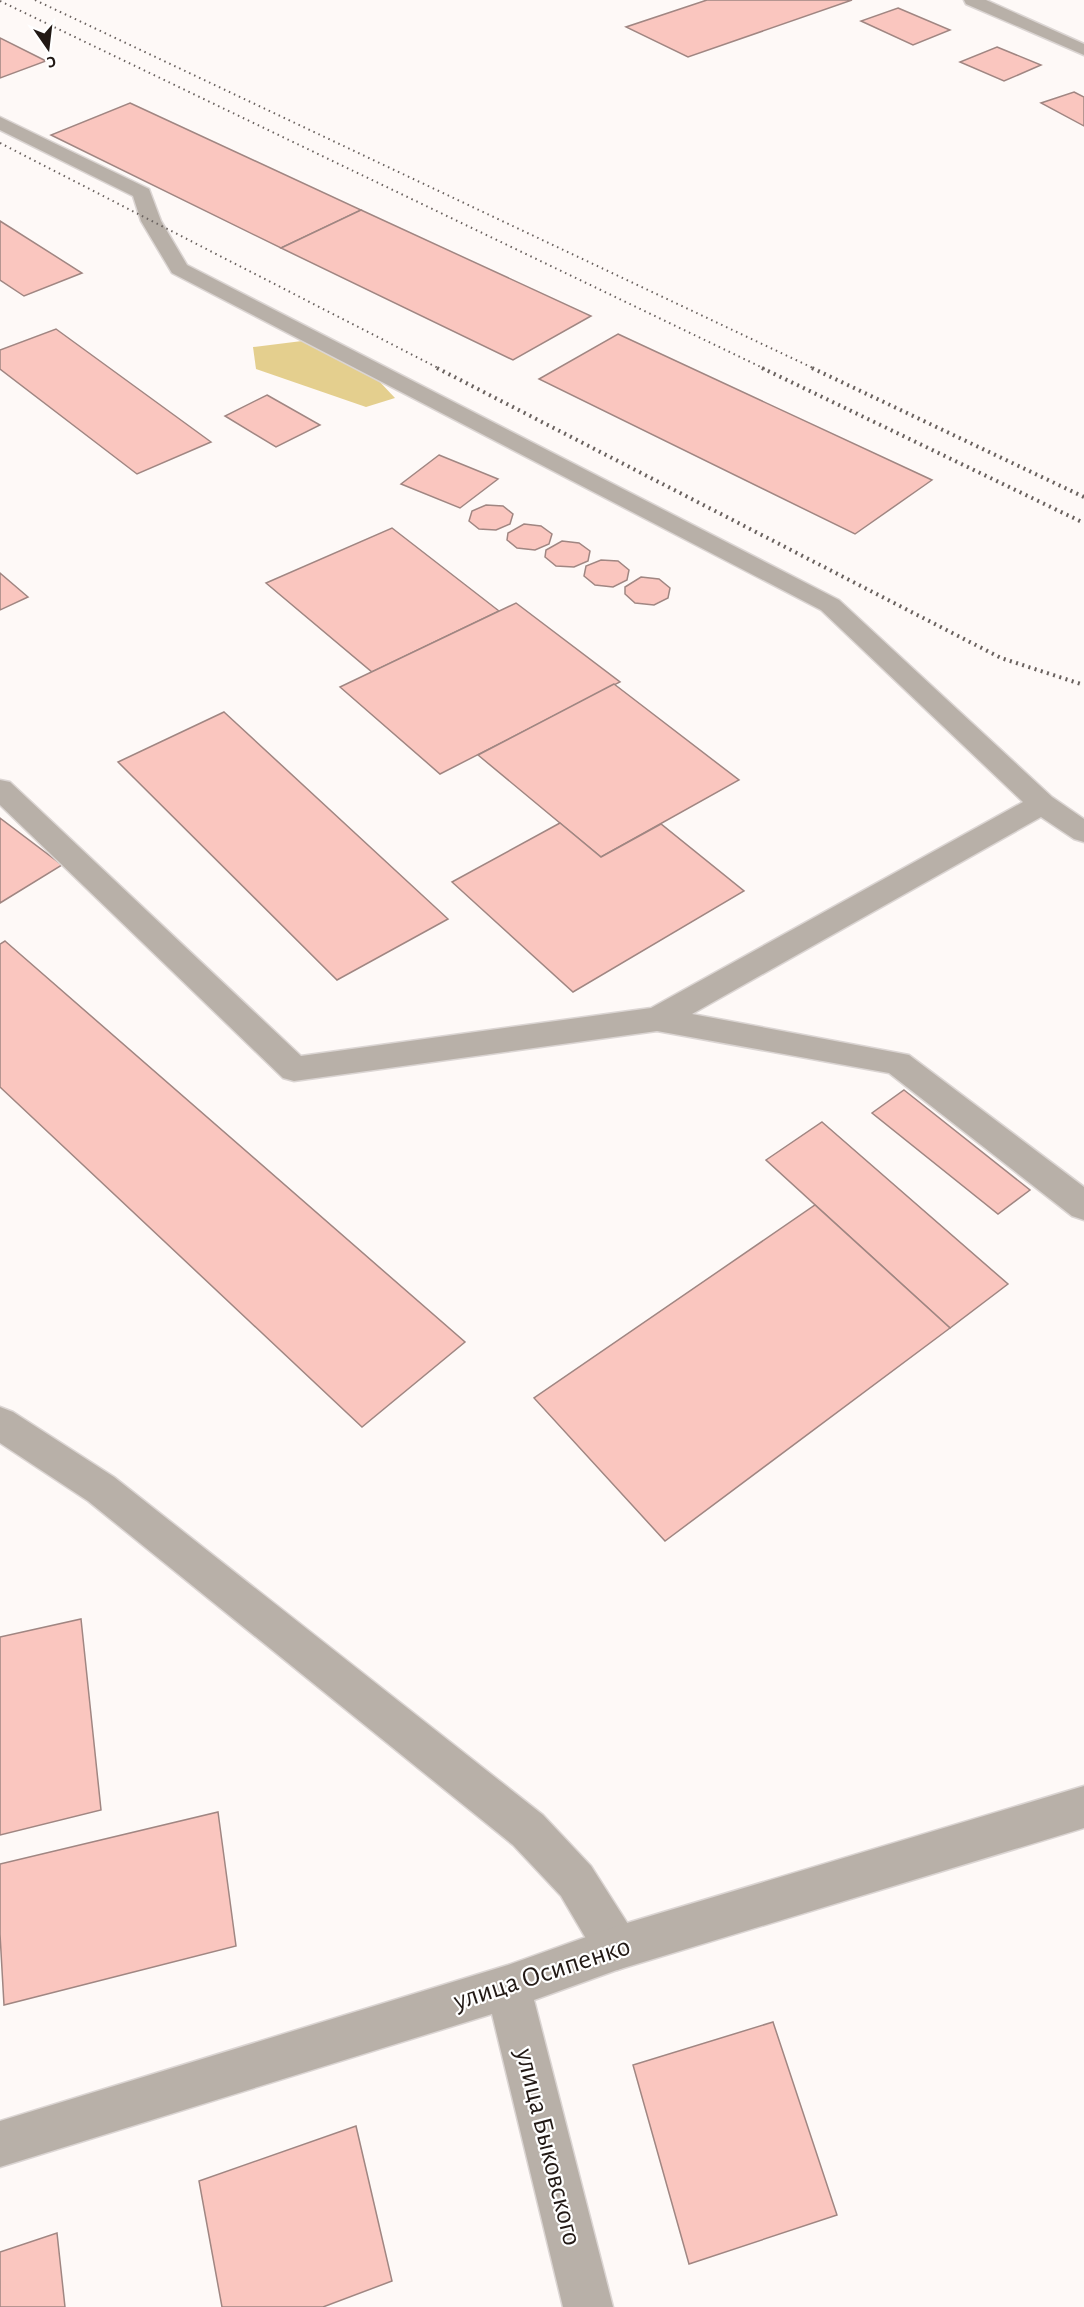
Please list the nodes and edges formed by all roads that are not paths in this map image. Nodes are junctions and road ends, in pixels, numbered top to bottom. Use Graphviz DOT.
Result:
graph roads {
  1 [pos="972,0"];
  2 [pos="1084,50"];
  3 [pos="0,123"];
  4 [pos="0,789"];
  5 [pos="1042,804"];
  6 [pos="1084,832"];
  7 [pos="657,1019"];
  8 [pos="1084,1206"];
  9 [pos="0,1423"];
  10 [pos="1084,1807"];
  11 [pos="617,1948"];
  12 [pos="508,1987"];
  13 [pos="0,2144"];
  14 [pos="588,2307"];
  1 -- 2 [label="street"];
  3 -- 5 [label="street"];
  4 -- 7 [label="street"];
  5 -- 6 [label="street"];
  5 -- 7 [label="street"];
  7 -- 8 [label="street"];
  9 -- 11 [label="street"];
  10 -- 11 [label="street, улица Осипенко"];
  11 -- 12 [label="street, улица Осипенко"];
  12 -- 13 [label="street, улица Осипенко"];
  12 -- 14 [label="street, улица Быковского"];
}
